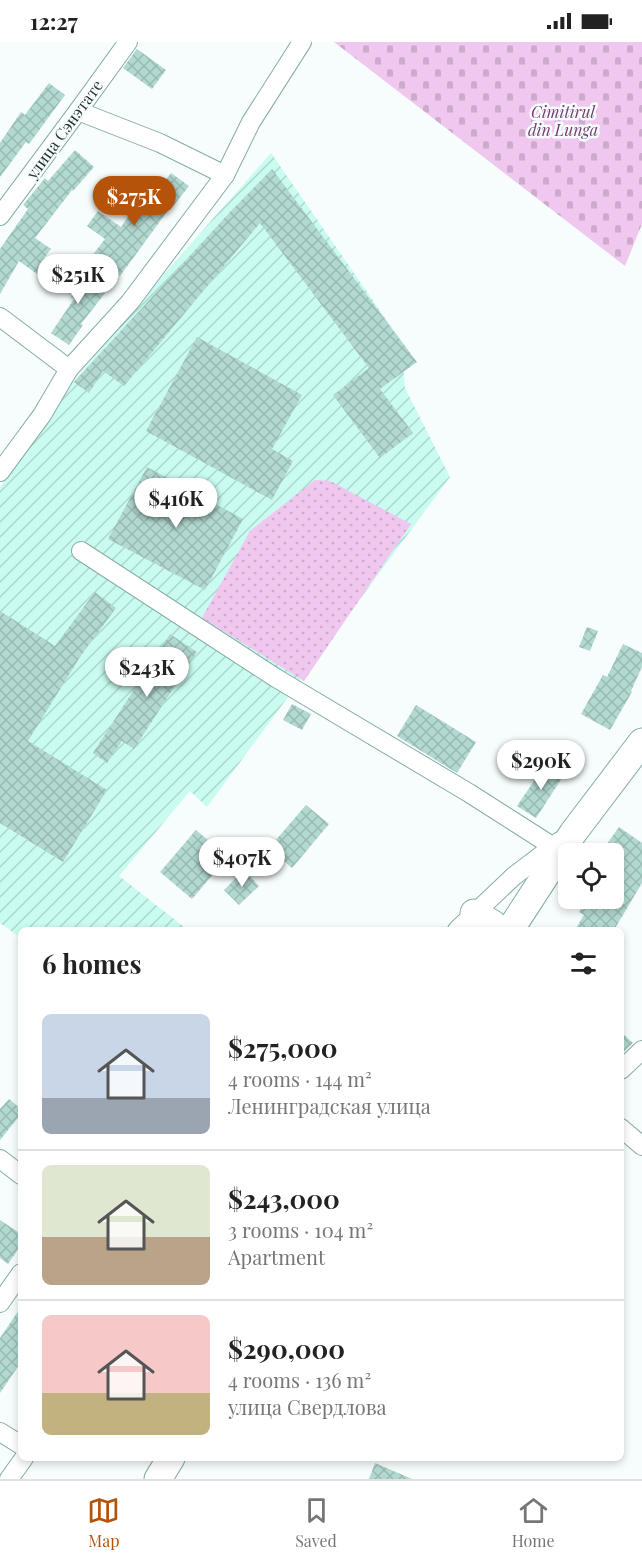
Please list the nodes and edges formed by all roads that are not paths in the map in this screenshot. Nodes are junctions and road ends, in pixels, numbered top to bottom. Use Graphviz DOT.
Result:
graph roads {
  1 [pos="128,42"];
  2 [pos="302,42"];
  3 [pos="78,111"];
  4 [pos="225,175"];
  5 [pos="0,216"];
  6 [pos="0,316"];
  7 [pos="69,369"];
  8 [pos="0,472"];
  9 [pos="81,551"];
  10 [pos="642,742"];
  11 [pos="562,839"];
  12 [pos="465,922"];
  13 [pos="496,927"];
  14 [pos="512,927"];
  15 [pos="642,1050"];
  16 [pos="624,1067"];
  17 [pos="624,1131"];
  18 [pos="642,1146"];
  19 [pos="0,1159"];
  20 [pos="18,1173"];
  21 [pos="11,1280"];
  22 [pos="0,1303"];
  23 [pos="0,1432"];
  24 [pos="18,1443"];
  25 [pos="22,1461"];
  26 [pos="169,1461"];
  27 [pos="9,1479"];
  28 [pos="158,1479"];
  1 -- 3 [label="street, улица Сэнэтате"];
  2 -- 4 [label="street"];
  3 -- 4 [label="street"];
  3 -- 5 [label="street, улица Сэнэтате"];
  4 -- 7 [label="street"];
  6 -- 7 [label="street"];
  7 -- 8 [label="street"];
  9 -- 11 [label="street"];
  10 -- 11 [label="highway"];
  11 -- 12 [label="street"];
  11 -- 14 [label="highway"];
  12 -- 13 [label="highway"];
  15 -- 16 [label="street"];
  17 -- 18 [label="street"];
  19 -- 20 [label="street"];
  21 -- 22 [label="street"];
  23 -- 24 [label="street"];
  25 -- 27 [label="street"];
  26 -- 28 [label="highway"];
}
